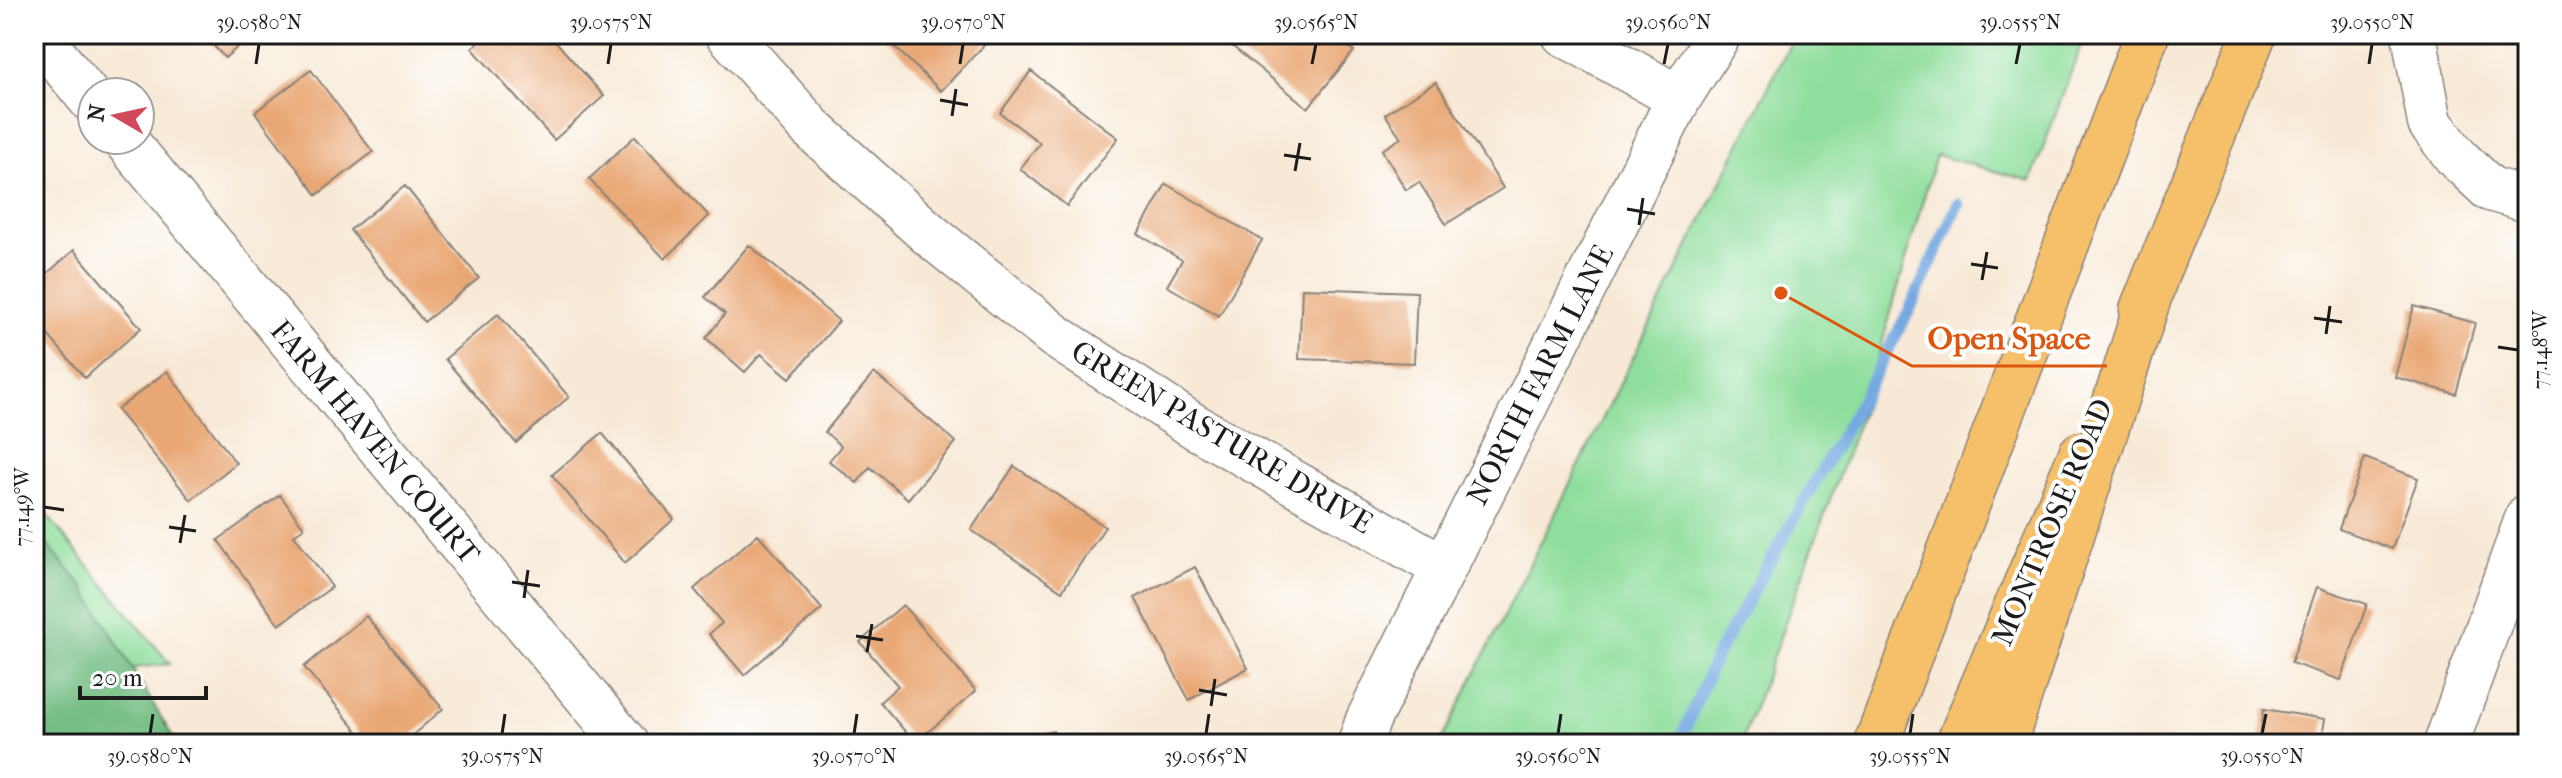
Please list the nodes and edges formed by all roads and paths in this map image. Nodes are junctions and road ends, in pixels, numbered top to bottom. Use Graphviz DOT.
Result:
graph roads {
  1 [pos="37,34"];
  2 [pos="728,34"];
  3 [pos="1564,34"];
  4 [pos="1719,34"];
  5 [pos="2147,34"];
  6 [pos="2254,34"];
  7 [pos="2414,34"];
  8 [pos="76,82"];
  9 [pos="1679,98"];
  10 [pos="138,156"];
  11 [pos="2528,200"];
  12 [pos="2157,273"];
  13 [pos="2528,516"];
  14 [pos="1443,567"];
  15 [pos="1358,736"];
  16 [pos="626,744"];
  17 [pos="1876,744"];
  18 [pos="1958,744"];
  19 [pos="2004,744"];
  20 [pos="2446,744"];
  1 -- 8 [label="street"];
  2 -- 14 [label="street, GREEN PASTURE DRIVE"];
  3 -- 9 [label="street"];
  4 -- 9 [label="street, NORTH FARM LANE"];
  5 -- 17 [label="main road"];
  6 -- 12 [label="main road, MONTROSE ROAD"];
  7 -- 11 [label="street"];
  9 -- 14 [label="street, NORTH FARM LANE"];
  10 -- 16 [label="street, FARM HAVEN COURT"];
  12 -- 18 [label="main road, MONTROSE ROAD"];
  12 -- 19 [label="main road"];
  13 -- 20 [label="street"];
  14 -- 15 [label="street, NORTH FARM LANE"];
}
